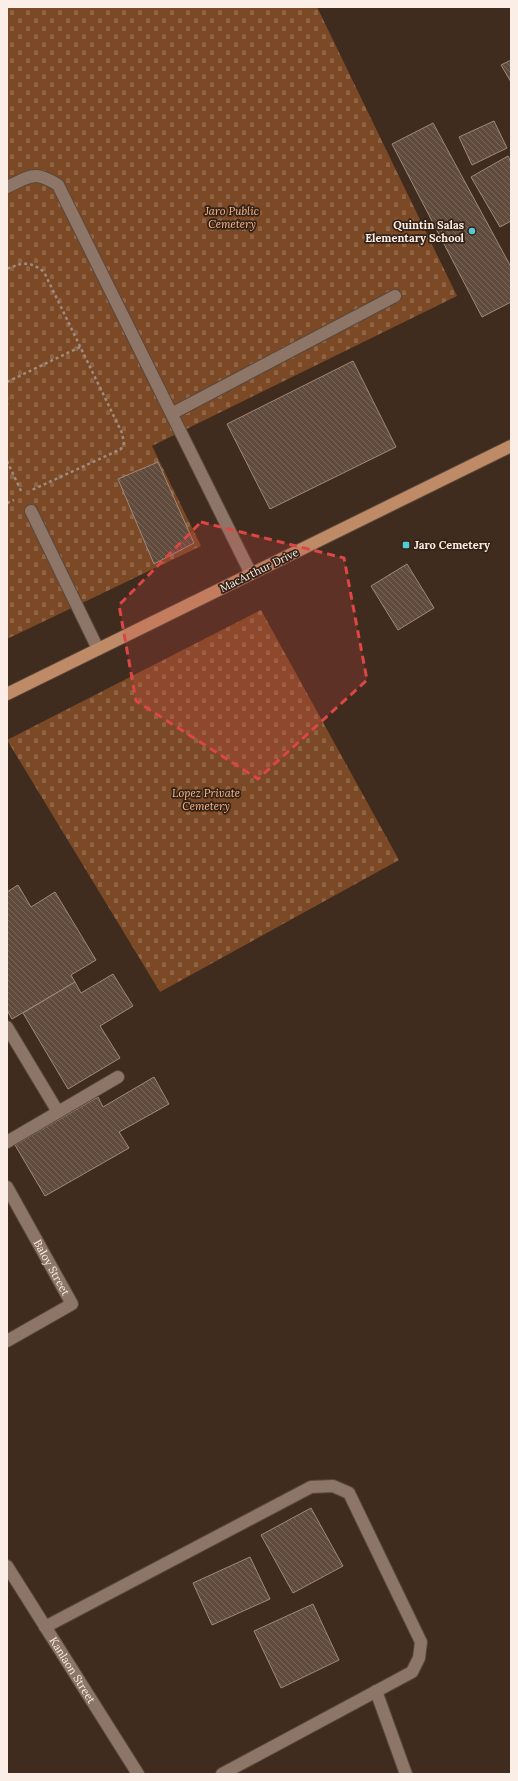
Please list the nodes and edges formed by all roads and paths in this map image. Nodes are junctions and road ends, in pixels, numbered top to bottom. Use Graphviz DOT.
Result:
graph roads {
  1 [pos="7,187"];
  2 [pos="7,269"];
  3 [pos="395,296"];
  4 [pos="80,347"];
  5 [pos="7,382"];
  6 [pos="7,397"];
  7 [pos="7,405"];
  8 [pos="173,413"];
  9 [pos="511,446"];
  10 [pos="7,461"];
  11 [pos="23,494"];
  12 [pos="31,511"];
  13 [pos="251,574"];
  14 [pos="98,649"];
  15 [pos="7,694"];
  16 [pos="7,1027"];
  17 [pos="118,1076"];
  18 [pos="58,1112"];
  19 [pos="7,1142"];
  20 [pos="7,1187"];
  21 [pos="7,1341"];
  22 [pos="7,1566"];
  23 [pos="45,1626"];
  24 [pos="376,1691"];
  25 [pos="138,1774"];
  26 [pos="222,1774"];
  27 [pos="406,1774"];
  1 -- 8 [label="street"];
  2 -- 4 [label="path"];
  3 -- 8 [label="street"];
  4 -- 5 [label="path"];
  4 -- 11 [label="path"];
  6 -- 7 [label="path"];
  8 -- 13 [label="street"];
  9 -- 13 [label="main road, MacArthur Drive"];
  10 -- 11 [label="path"];
  11 -- 12 [label="path"];
  12 -- 14 [label="street"];
  13 -- 14 [label="main road, MacArthur Drive"];
  14 -- 15 [label="main road, MacArthur Drive"];
  16 -- 18 [label="street"];
  17 -- 18 [label="street"];
  18 -- 19 [label="street"];
  20 -- 21 [label="street, Baloy Street"];
  22 -- 23 [label="street, Kanlaon Street"];
  23 -- 24 [label="street"];
  23 -- 25 [label="street, Kanlaon Street"];
  24 -- 26 [label="street"];
  24 -- 27 [label="street"];
}
